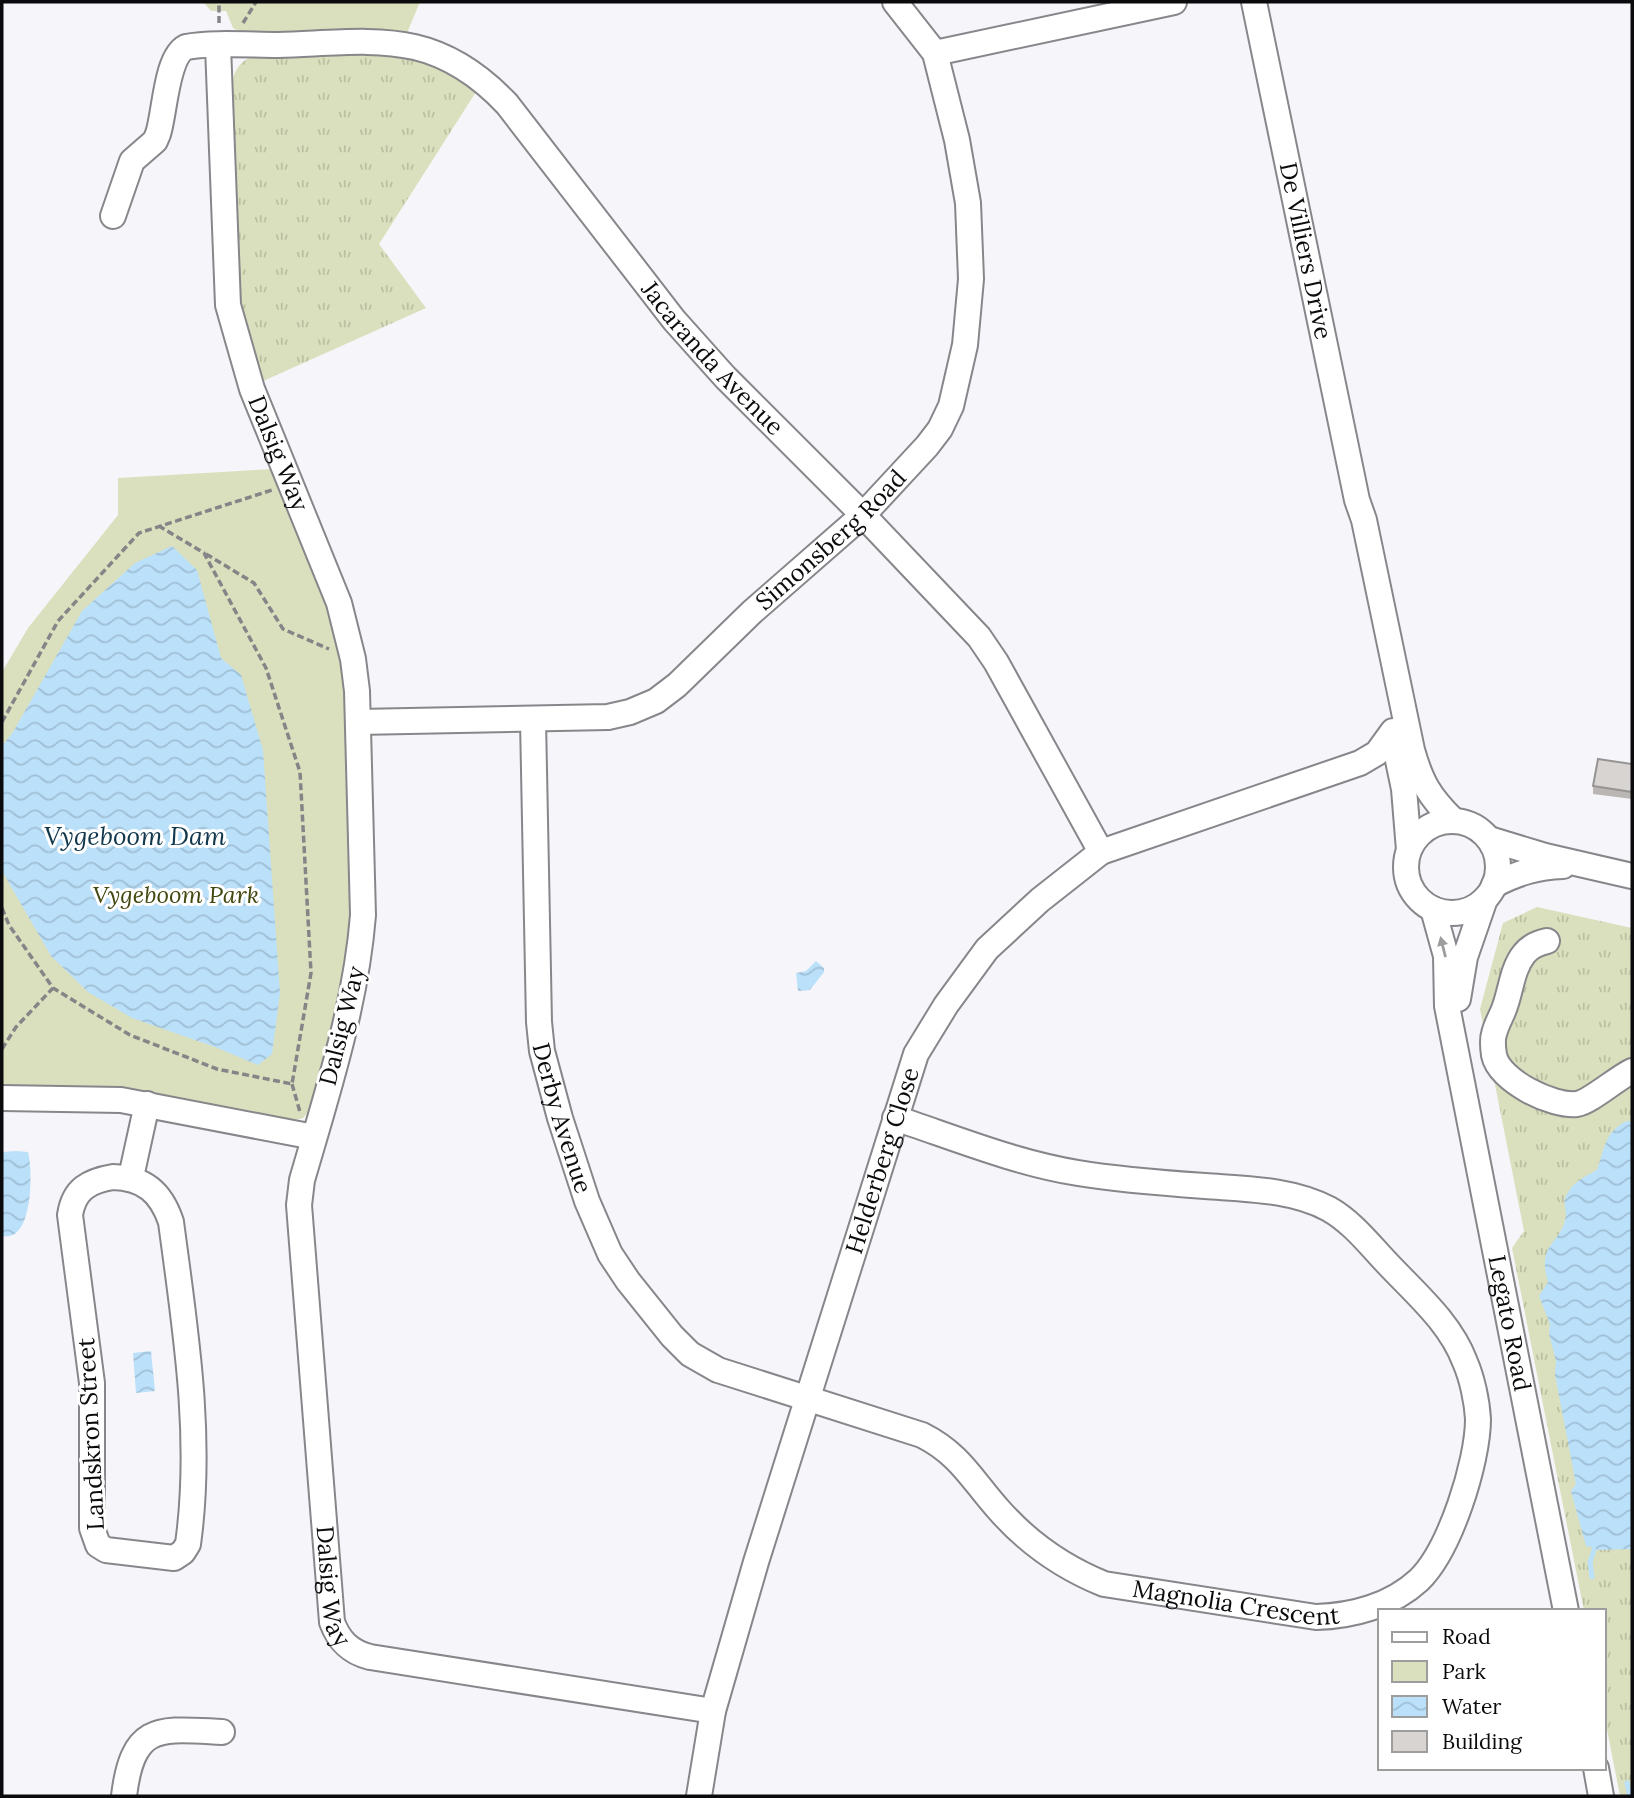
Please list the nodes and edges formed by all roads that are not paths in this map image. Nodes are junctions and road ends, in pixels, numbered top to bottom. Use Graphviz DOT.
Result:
graph roads {
  1 [pos="895,2"];
  2 [pos="1174,2"];
  3 [pos="1254,2"];
  4 [pos="218,46"];
  5 [pos="935,53"];
  6 [pos="113,216"];
  7 [pos="1357,500"];
  8 [pos="863,515"];
  9 [pos="533,720"];
  10 [pos="358,722"];
  11 [pos="1392,731"];
  12 [pos="1360,763"];
  13 [pos="1404,789"];
  14 [pos="1453,820"];
  15 [pos="1489,839"];
  16 [pos="1409,850"];
  17 [pos="1101,852"];
  18 [pos="1582,865"];
  19 [pos="1632,876"];
  20 [pos="1489,892"];
  21 [pos="1433,909"];
  22 [pos="1547,941"];
  23 [pos="1452,1034"];
  24 [pos="1632,1071"];
  25 [pos="2,1098"];
  26 [pos="147,1104"];
  27 [pos="895,1118"];
  28 [pos="314,1137"];
  29 [pos="131,1177"];
  30 [pos="809,1401"];
  31 [pos="1566,1609"];
  32 [pos="713,1711"];
  33 [pos="222,1732"];
  34 [pos="1596,1770"];
  35 [pos="124,1796"];
  36 [pos="699,1796"];
  37 [pos="1601,1796"];
  1 -- 5 [label="street"];
  2 -- 5 [label="street"];
  3 -- 7 [label="street, De Villiers Drive"];
  4 -- 6 [label="street, Jacaranda Avenue"];
  4 -- 8 [label="street, Jacaranda Avenue"];
  4 -- 10 [label="street, Dalsig Way"];
  5 -- 8 [label="street, Simonsberg Road"];
  7 -- 11 [label="street, De Villiers Drive"];
  7 -- 14 [label="street, De Villiers Drive"];
  8 -- 9 [label="street, Simonsberg Road"];
  8 -- 17 [label="street, Jacaranda Avenue"];
  9 -- 10 [label="street, Simonsberg Road"];
  9 -- 30 [label="street, Derby Avenue"];
  10 -- 28 [label="street, Dalsig Way"];
  11 -- 12 [label="street, Helderberg Close"];
  11 -- 13 [label="street, De Villiers Drive"];
  12 -- 13 [label="street"];
  12 -- 17 [label="street, Helderberg Close"];
  13 -- 16 [label="street, De Villiers Drive"];
  14 -- 15 [label="street"];
  14 -- 16 [label="street"];
  15 -- 18 [label="street"];
  15 -- 20 [label="street"];
  16 -- 21 [label="street"];
  17 -- 27 [label="street, Helderberg Close"];
  18 -- 19 [label="street"];
  18 -- 20 [label="street"];
  20 -- 21 [label="street"];
  20 -- 23 [label="street, Legato Road"];
  23 -- 21 [label="street, Legato Road, one-way"];
  22 -- 24 [label="street"];
  23 -- 31 [label="street, Legato Road"];
  25 -- 26 [label="street"];
  26 -- 28 [label="street"];
  26 -- 29 [label="street"];
  27 -- 30 [label="street, Helderberg Close"];
  27 -- 30 [label="street, Magnolia Crescent"];
  28 -- 32 [label="street, Dalsig Way"];
  29 -- 29 [label="street, Landskron Street"];
  30 -- 32 [label="street, Helderberg Close"];
  32 -- 36 [label="street, Helderberg Close"];
  33 -- 35 [label="street"];
  34 -- 37 [label="street"];
}
